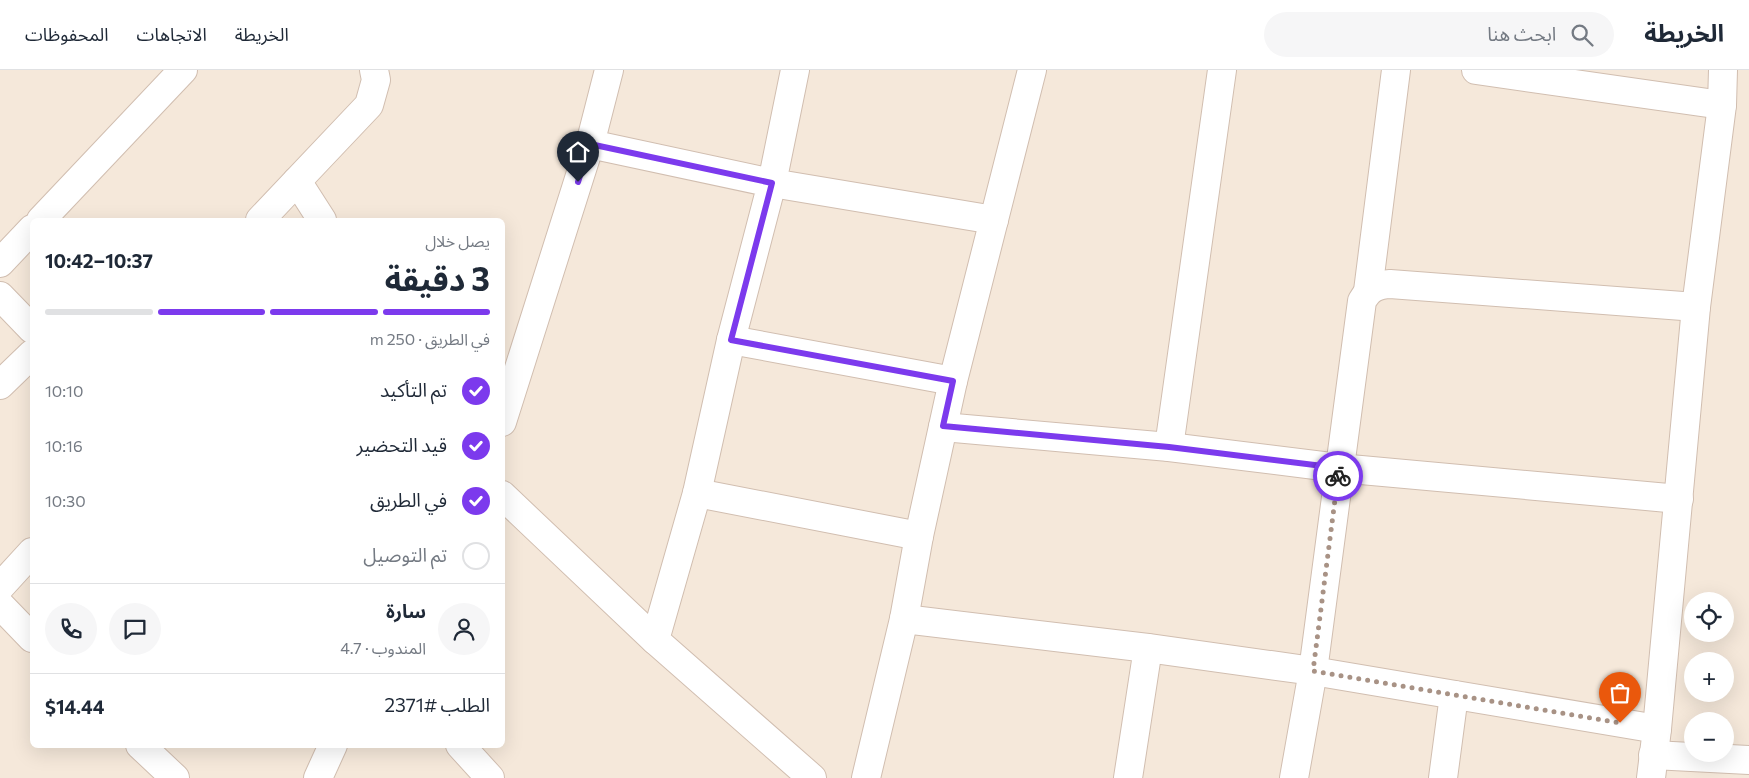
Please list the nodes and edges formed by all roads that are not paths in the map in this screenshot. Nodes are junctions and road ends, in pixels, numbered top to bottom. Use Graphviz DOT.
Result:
graph roads {
  1 [pos="183,70"];
  2 [pos="374,70"];
  3 [pos="610,70"];
  4 [pos="795,70"];
  5 [pos="1032,70"];
  6 [pos="1222,70"];
  7 [pos="1396,70"];
  8 [pos="1476,70"];
  9 [pos="1723,70"];
  10 [pos="1722,105"];
  11 [pos="590,144"];
  12 [pos="297,181"];
  13 [pos="772,183"];
  14 [pos="43,218"];
  15 [pos="262,218"];
  16 [pos="321,218"];
  17 [pos="994,220"];
  18 [pos="30,231"];
  19 [pos="0,263"];
  20 [pos="1368,291"];
  21 [pos="0,296"];
  22 [pos="1696,307"];
  23 [pos="30,326"];
  24 [pos="731,340"];
  25 [pos="30,356"];
  26 [pos="953,381"];
  27 [pos="0,385"];
  28 [pos="505,413"];
  29 [pos="943,426"];
  30 [pos="1169,447"];
  31 [pos="1339,468"];
  32 [pos="697,493"];
  33 [pos="505,498"];
  34 [pos="1679,498"];
  35 [pos="919,536"];
  36 [pos="30,554"];
  37 [pos="0,587"];
  38 [pos="0,605"];
  39 [pos="904,619"];
  40 [pos="30,636"];
  41 [pos="655,640"];
  42 [pos="1148,648"];
  43 [pos="1313,671"];
  44 [pos="1454,694"];
  45 [pos="143,748"];
  46 [pos="332,748"];
  47 [pos="463,748"];
  48 [pos="1654,754"];
  49 [pos="1749,760"];
  50 [pos="175,778"];
  51 [pos="318,778"];
  52 [pos="490,778"];
  53 [pos="812,778"];
  54 [pos="866,778"];
  55 [pos="1128,778"];
  56 [pos="1294,778"];
  57 [pos="1443,778"];
  1 -- 14 [label="street"];
  2 -- 12 [label="street"];
  3 -- 11 [label="street"];
  4 -- 13 [label="street"];
  5 -- 17 [label="street"];
  6 -- 30 [label="street"];
  7 -- 20 [label="street"];
  8 -- 10 [label="street"];
  9 -- 10 [label="street"];
  10 -- 22 [label="street"];
  11 -- 13 [label="street"];
  11 -- 28 [label="street"];
  12 -- 15 [label="street"];
  12 -- 16 [label="street"];
  13 -- 17 [label="street"];
  13 -- 24 [label="street"];
  17 -- 26 [label="street"];
  18 -- 19 [label="street"];
  20 -- 22 [label="street"];
  20 -- 31 [label="street"];
  21 -- 23 [label="street"];
  22 -- 34 [label="street"];
  24 -- 26 [label="street"];
  24 -- 32 [label="street"];
  25 -- 27 [label="street"];
  26 -- 29 [label="street"];
  29 -- 30 [label="street"];
  29 -- 35 [label="street"];
  30 -- 31 [label="street"];
  31 -- 34 [label="street"];
  31 -- 43 [label="street"];
  32 -- 35 [label="street"];
  32 -- 41 [label="street"];
  33 -- 41 [label="street"];
  34 -- 48 [label="street"];
  35 -- 39 [label="street"];
  36 -- 37 [label="street"];
  38 -- 40 [label="street"];
  39 -- 42 [label="street"];
  39 -- 54 [label="street"];
  41 -- 53 [label="street"];
  42 -- 43 [label="street"];
  42 -- 55 [label="street"];
  43 -- 44 [label="street"];
  43 -- 56 [label="street"];
  44 -- 48 [label="street"];
  44 -- 57 [label="street"];
  45 -- 50 [label="street"];
  46 -- 51 [label="street"];
  47 -- 52 [label="street"];
  48 -- 49 [label="street"];
}
